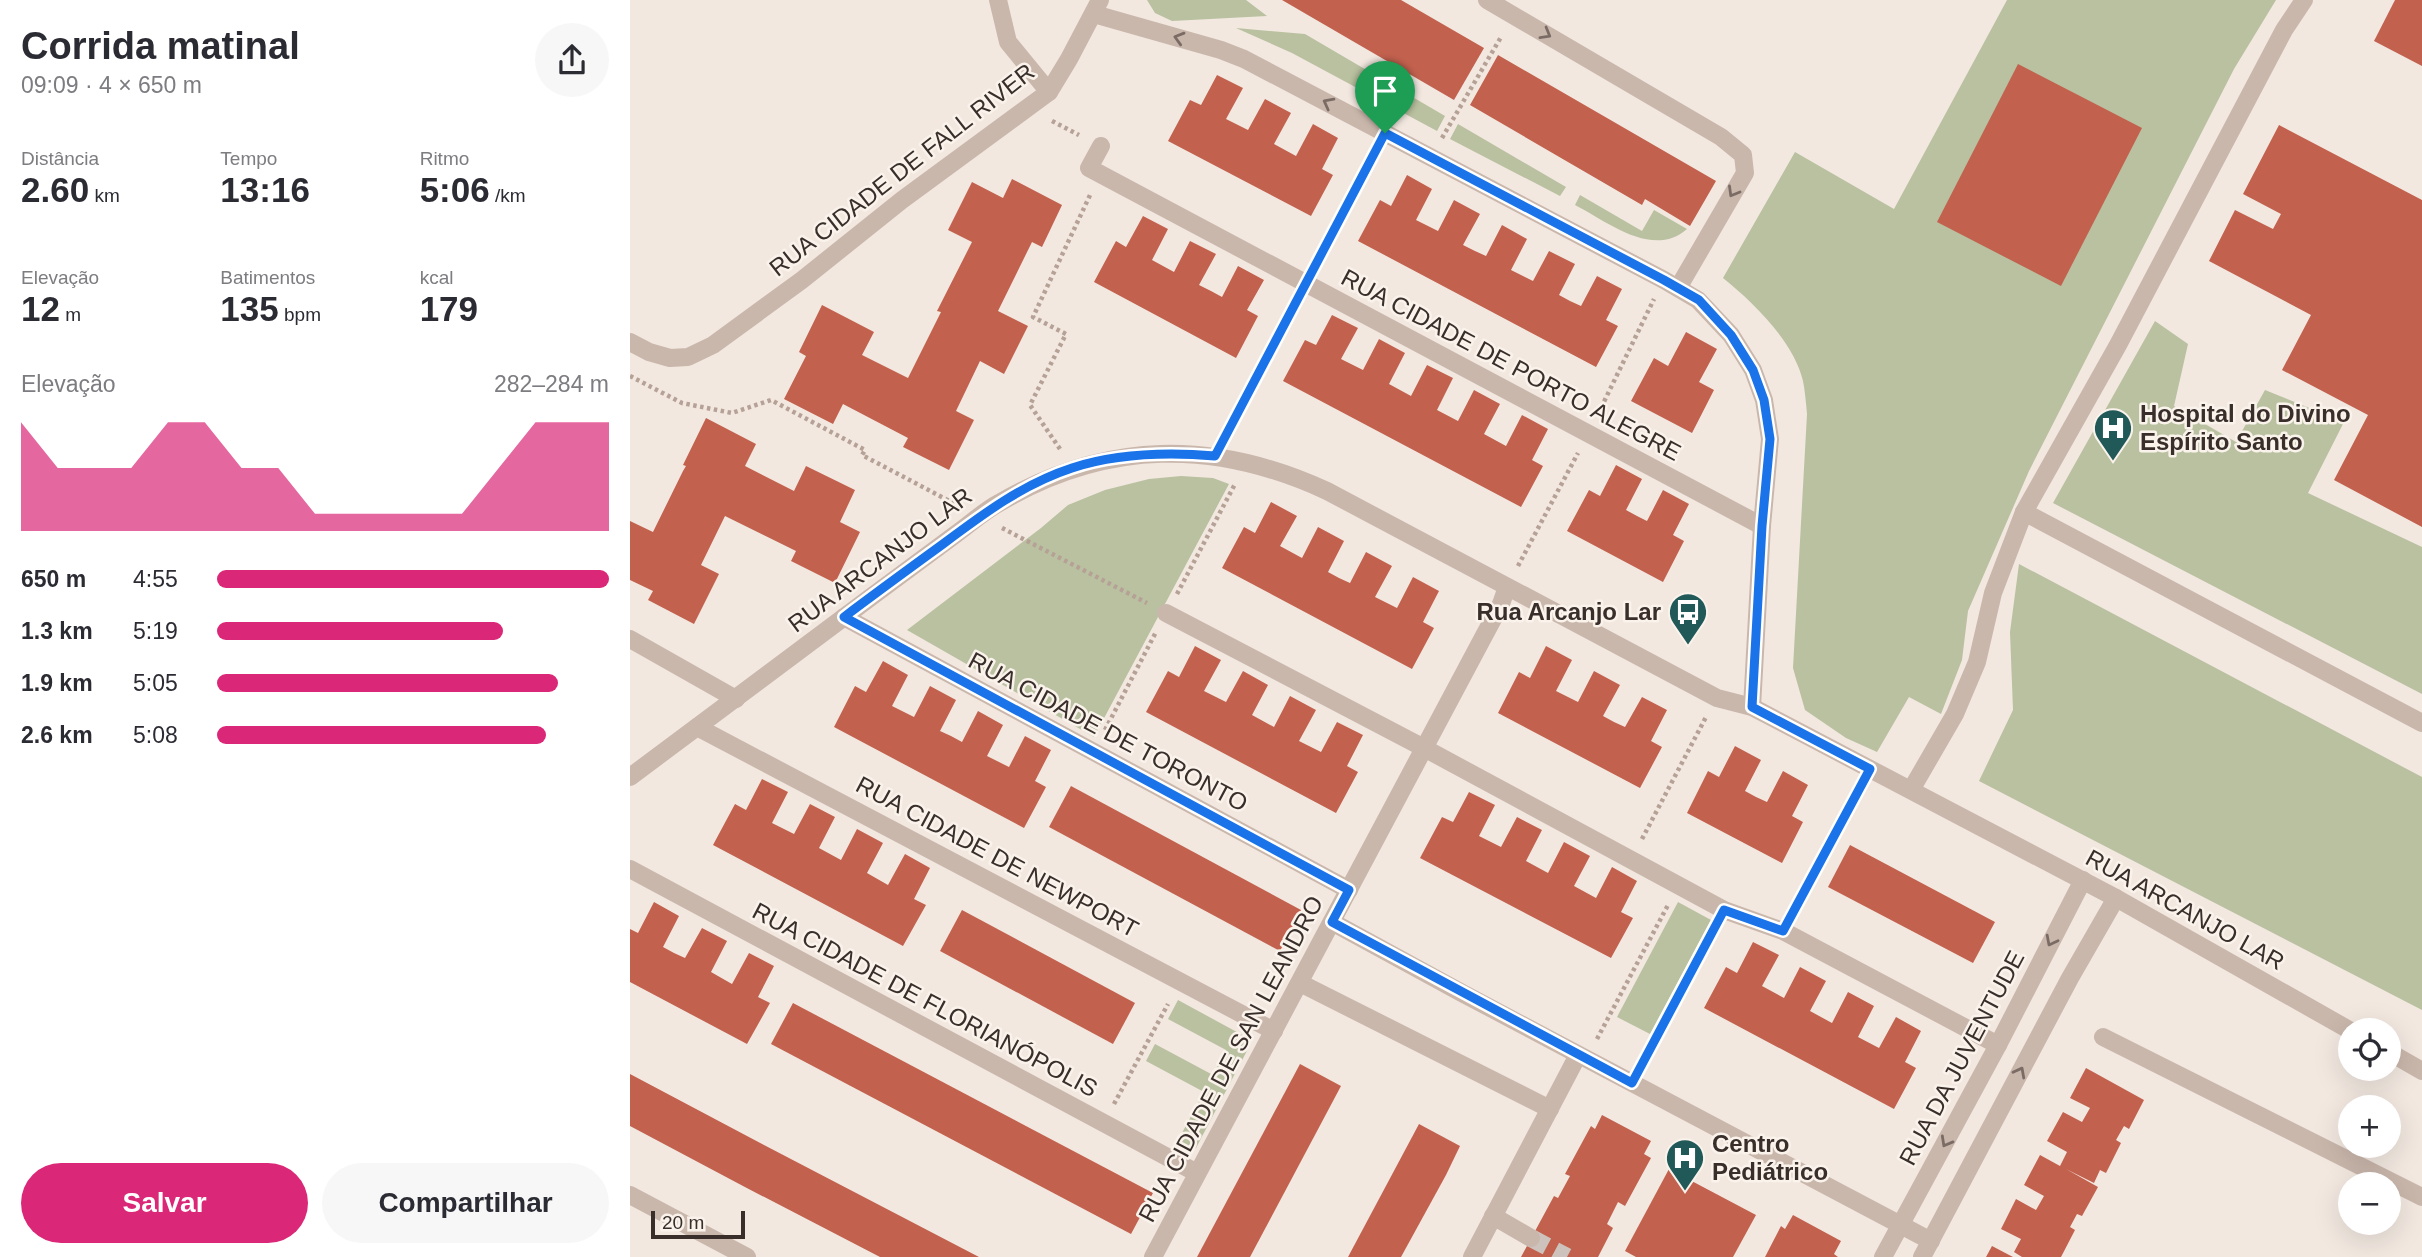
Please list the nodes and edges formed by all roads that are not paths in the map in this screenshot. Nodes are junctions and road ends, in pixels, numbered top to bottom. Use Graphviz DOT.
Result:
graph roads {
  1 [pos="998,0"];
  2 [pos="1487,0"];
  3 [pos="2304,0"];
  4 [pos="1097,7"];
  5 [pos="1049,92"];
  6 [pos="1101,146"];
  7 [pos="1671,284"];
  8 [pos="630,342"];
  9 [pos="2024,512"];
  10 [pos="1762,526"];
  11 [pos="1507,587"];
  12 [pos="1166,613"];
  13 [pos="844,617"];
  14 [pos="630,639"];
  15 [pos="736,699"];
  16 [pos="1752,707"];
  17 [pos="2422,723"];
  18 [pos="697,727"];
  19 [pos="1424,748"];
  20 [pos="630,778"];
  21 [pos="1911,790"];
  22 [pos="630,869"];
  23 [pos="2083,880"];
  24 [pos="1349,890"];
  25 [pos="2116,898"];
  26 [pos="1332,922"];
  27 [pos="1300,983"];
  28 [pos="2338,1024"];
  29 [pos="1274,1031"];
  30 [pos="2103,1037"];
  31 [pos="1998,1045"];
  32 [pos="1582,1057"];
  33 [pos="2401,1059"];
  34 [pos="2422,1071"];
  35 [pos="1550,1109"];
  36 [pos="1197,1173"];
  37 [pos="630,1195"];
  38 [pos="2422,1197"];
  39 [pos="1493,1216"];
  40 [pos="1900,1225"];
  41 [pos="1531,1238"];
  42 [pos="1926,1249"];
  43 [pos="747,1257"];
  44 [pos="1153,1257"];
  45 [pos="1472,1257"];
  46 [pos="1883,1257"];
  1 -- 5 [label="street"];
  2 -- 7 [label="street, one-way"];
  3 -- 9 [label="street"];
  4 -- 5 [label="street, RUA CIDADE DE FALL RIVER"];
  7 -- 4 [label="street, RUA CIDADE DE FALL RIVER, one-way"];
  5 -- 8 [label="street, RUA CIDADE DE FALL RIVER"];
  6 -- 10 [label="street, RUA CIDADE DE PORTO ALEGRE"];
  7 -- 10 [label="street, RUA CIDADE DE FALL RIVER"];
  9 -- 17 [label="street"];
  9 -- 21 [label="street"];
  10 -- 16 [label="street, RUA CIDADE DE FALL RIVER"];
  11 -- 13 [label="street, RUA ARCANJO LAR"];
  11 -- 16 [label="street, RUA ARCANJO LAR"];
  11 -- 19 [label="street, RUA CIDADE DE SAN LEANDRO"];
  12 -- 19 [label="street"];
  13 -- 15 [label="street, RUA ARCANJO LAR"];
  13 -- 24 [label="street, RUA CIDADE DE TORONTO"];
  14 -- 15 [label="street"];
  15 -- 18 [label="street, RUA ARCANJO LAR"];
  16 -- 21 [label="street, RUA ARCANJO LAR"];
  18 -- 20 [label="street, RUA ARCANJO LAR"];
  18 -- 29 [label="street, RUA CIDADE DE NEWPORT"];
  19 -- 24 [label="street, RUA CIDADE DE SAN LEANDRO"];
  19 -- 31 [label="street"];
  21 -- 23 [label="street, RUA ARCANJO LAR"];
  22 -- 36 [label="street, RUA CIDADE DE FLORIANÓPOLIS"];
  23 -- 25 [label="street, RUA ARCANJO LAR"];
  23 -- 31 [label="street, RUA DA JUVENTUDE, one-way"];
  24 -- 26 [label="street, RUA CIDADE DE SAN LEANDRO"];
  25 -- 28 [label="street, RUA ARCANJO LAR"];
  42 -- 25 [label="street, one-way"];
  26 -- 27 [label="street, RUA CIDADE DE SAN LEANDRO"];
  26 -- 32 [label="street"];
  27 -- 29 [label="street, RUA CIDADE DE SAN LEANDRO"];
  27 -- 35 [label="street"];
  29 -- 36 [label="street, RUA CIDADE DE SAN LEANDRO"];
  30 -- 38 [label="street"];
  31 -- 40 [label="street, RUA DA JUVENTUDE, one-way"];
  32 -- 35 [label="street"];
  32 -- 40 [label="street"];
  33 -- 34 [label="street"];
  35 -- 39 [label="street"];
  36 -- 44 [label="street, RUA CIDADE DE SAN LEANDRO"];
  37 -- 43 [label="street"];
  39 -- 41 [label="street"];
  39 -- 45 [label="street"];
  40 -- 42 [label="street"];
  40 -- 46 [label="street, RUA DA JUVENTUDE"];
}
